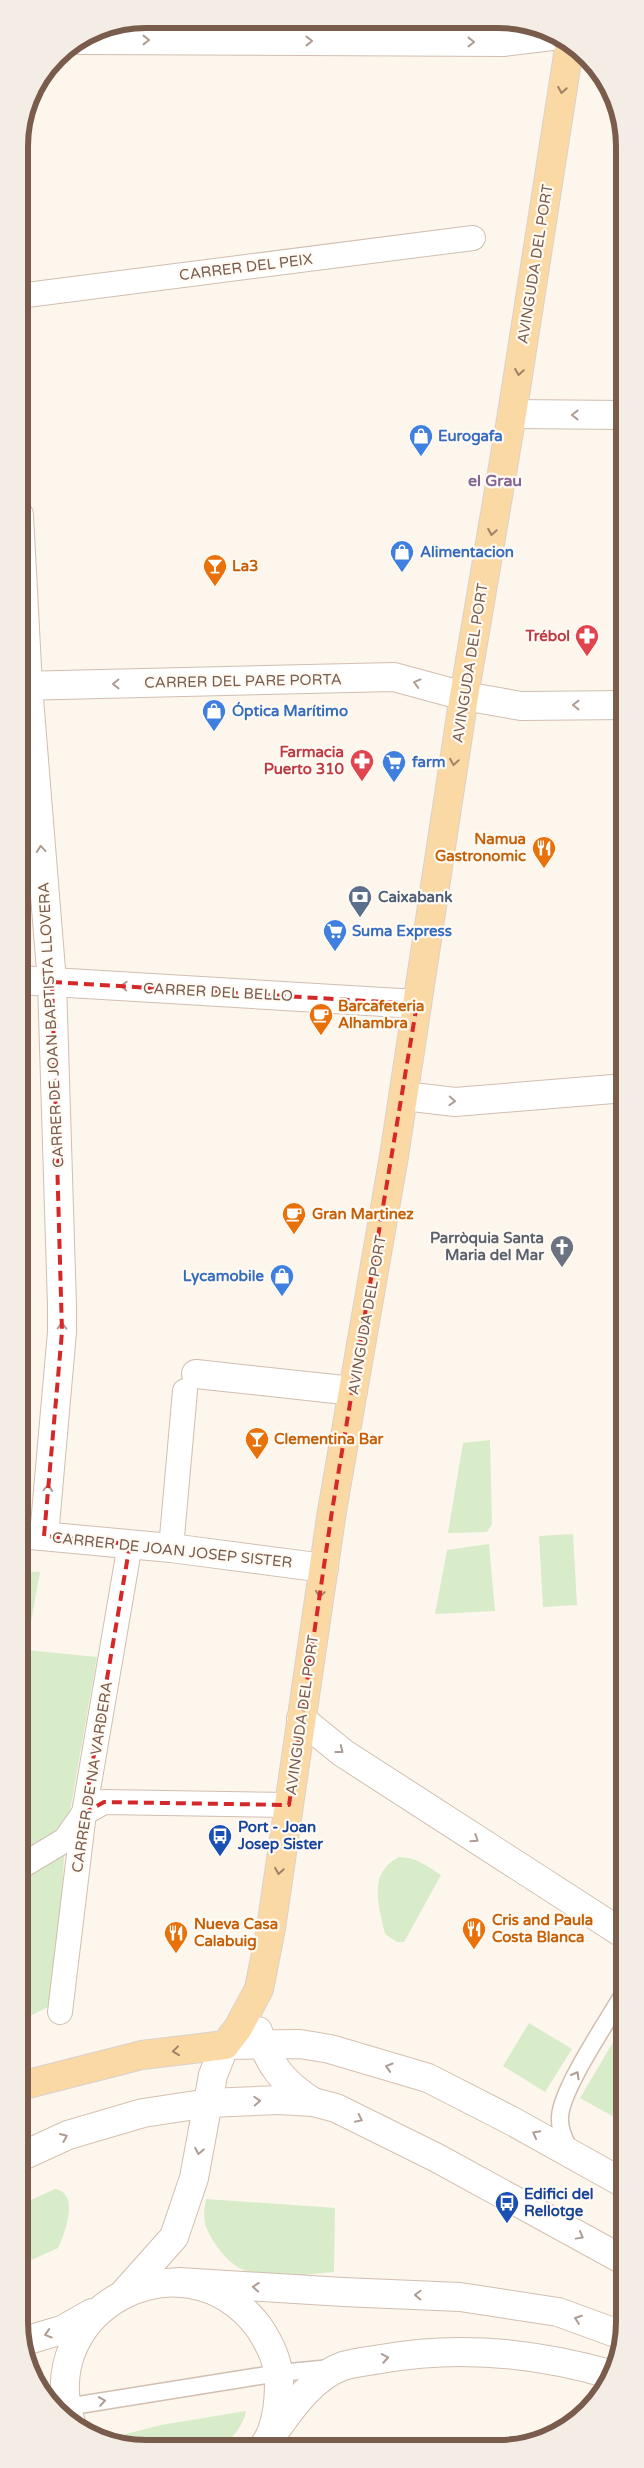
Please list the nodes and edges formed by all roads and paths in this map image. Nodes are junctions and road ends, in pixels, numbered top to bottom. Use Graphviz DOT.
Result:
graph roads {
  1 [pos="544,37"];
  2 [pos="92,40"];
  3 [pos="569,51"];
  4 [pos="473,238"];
  5 [pos="28,295"];
  6 [pos="512,414"];
  7 [pos="616,415"];
  8 [pos="28,686"];
  9 [pos="464,696"];
  10 [pos="616,705"];
  11 [pos="28,728"];
  12 [pos="28,981"];
  13 [pos="52,982"];
  14 [pos="418,1004"];
  15 [pos="616,1089"];
  16 [pos="404,1096"];
  17 [pos="190,1383"];
  18 [pos="353,1391"];
  19 [pos="32,1535"];
  20 [pos="130,1544"];
  21 [pos="171,1548"];
  22 [pos="324,1568"];
  23 [pos="301,1719"];
  24 [pos="289,1805"];
  25 [pos="84,1813"];
  26 [pos="28,1862"];
  27 [pos="616,1929"];
  28 [pos="259,1989"];
  29 [pos="616,2006"];
  30 [pos="60,2012"];
  31 [pos="262,2044"];
  32 [pos="225,2045"];
  33 [pos="28,2084"];
  34 [pos="313,2102"];
  35 [pos="209,2104"];
  36 [pos="28,2153"];
  37 [pos="571,2153"];
  38 [pos="616,2179"];
  39 [pos="616,2256"];
  40 [pos="179,2282"];
  41 [pos="114,2300"];
  42 [pos="616,2333"];
  43 [pos="29,2340"];
  44 [pos="342,2366"];
  45 [pos="279,2373"];
  46 [pos="605,2373"];
  47 [pos="64,2407"];
  48 [pos="69,2412"];
  49 [pos="267,2440"];
  50 [pos="269,2440"];
  2 -- 1 [label="street, one-way"];
  3 -- 6 [label="main road, AVINGUDA DEL PORT, one-way"];
  4 -- 5 [label="street, CARRER DEL PEIX"];
  7 -- 6 [label="street, one-way"];
  6 -- 9 [label="main road, AVINGUDA DEL PORT, one-way"];
  9 -- 8 [label="street, CARRER DEL PARE PORTA, one-way"];
  10 -- 9 [label="street, CARRER DEL PARE PORTA, one-way"];
  9 -- 14 [label="main road, AVINGUDA DEL PORT, one-way"];
  13 -- 11 [label="street, CARRER DE JOAN BAPTISTA LLOVERA, one-way"];
  12 -- 13 [label="street, CARRER DEL BELLO"];
  14 -- 13 [label="street, CARRER DEL BELLO, one-way"];
  19 -- 13 [label="street, CARRER DE JOAN BAPTISTA LLOVERA, one-way"];
  14 -- 16 [label="main road, AVINGUDA DEL PORT"];
  16 -- 15 [label="street, one-way"];
  16 -- 18 [label="main road, AVINGUDA DEL PORT"];
  17 -- 18 [label="street"];
  17 -- 21 [label="street"];
  18 -- 22 [label="main road, AVINGUDA DEL PORT"];
  19 -- 20 [label="street, CARRER DE JOAN JOSEP SISTER"];
  20 -- 21 [label="street, CARRER DE JOAN JOSEP SISTER"];
  20 -- 25 [label="street, CARRER DE NA VARDERA"];
  21 -- 22 [label="street, CARRER DE JOAN JOSEP SISTER"];
  22 -- 23 [label="main road, AVINGUDA DEL PORT, one-way"];
  23 -- 24 [label="main road, AVINGUDA DEL PORT"];
  23 -- 27 [label="street, one-way"];
  24 -- 25 [label="street"];
  24 -- 28 [label="main road, AVINGUDA DEL PORT, one-way"];
  25 -- 26 [label="street"];
  25 -- 30 [label="street, CARRER DE NA VARDERA"];
  28 -- 31 [label="street"];
  28 -- 32 [label="main road, AVINGUDA DEL PORT"];
  37 -- 29 [label="lane, one-way"];
  31 -- 32 [label="street"];
  31 -- 34 [label="street"];
  37 -- 31 [label="street, one-way"];
  32 -- 33 [label="main road, one-way"];
  32 -- 35 [label="street, AVINGUDA DEL PORT"];
  35 -- 34 [label="street, one-way"];
  34 -- 39 [label="street, one-way"];
  36 -- 35 [label="street, one-way"];
  35 -- 41 [label="street, AVINGUDA DEL PORT, one-way"];
  37 -- 38 [label="street"];
  40 -- 41 [label="street"];
  42 -- 40 [label="street, one-way"];
  40 -- 45 [label="street"];
  41 -- 43 [label="street, one-way"];
  41 -- 47 [label="street, AVINGUDA DEL PORT"];
  44 -- 45 [label="lane"];
  44 -- 46 [label="street, one-way"];
  44 -- 50 [label="street"];
  48 -- 45 [label="lane, one-way"];
  45 -- 49 [label="street"];
}
